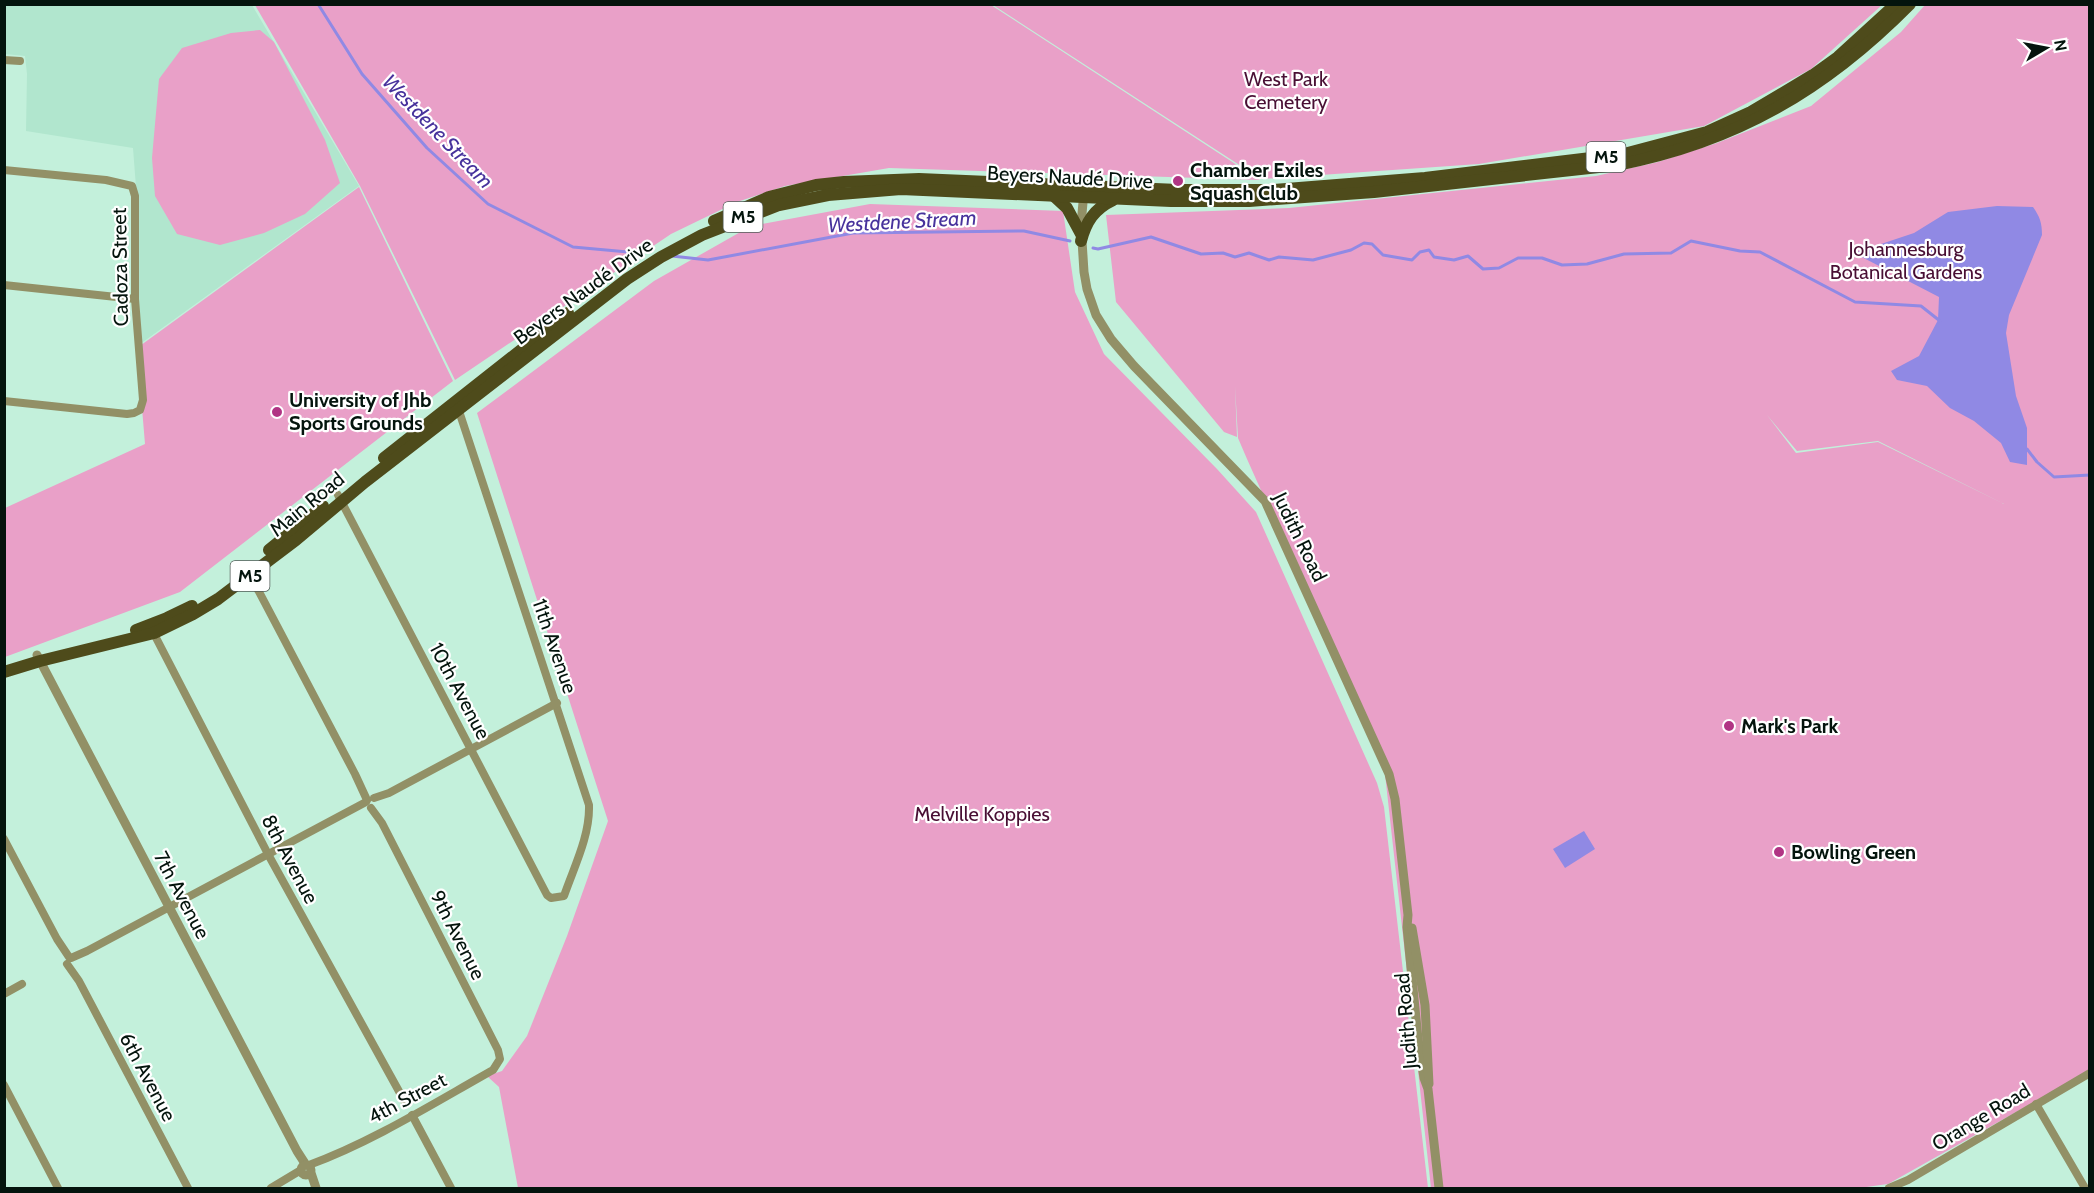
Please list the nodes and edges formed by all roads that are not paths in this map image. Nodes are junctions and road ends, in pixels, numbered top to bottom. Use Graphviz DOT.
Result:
graph roads {
  1 [pos="1896,4"];
  2 [pos="1910,4"];
  3 [pos="4,60"];
  4 [pos="20,62"];
  5 [pos="4,170"];
  6 [pos="1084,192"];
  7 [pos="1054,196"];
  8 [pos="1116,199"];
  9 [pos="1081,238"];
  10 [pos="4,285"];
  11 [pos="135,299"];
  12 [pos="4,401"];
  13 [pos="457,405"];
  14 [pos="339,498"];
  15 [pos="249,572"];
  16 [pos="152,630"];
  17 [pos="38,658"];
  18 [pos="4,664"];
  19 [pos="4,672"];
  20 [pos="557,703"];
  21 [pos="472,749"];
  22 [pos="372,803"];
  23 [pos="4,839"];
  24 [pos="268,856"];
  25 [pos="556,899"];
  26 [pos="169,908"];
  27 [pos="70,961"];
  28 [pos="22,984"];
  29 [pos="4,994"];
  30 [pos="500,1063"];
  31 [pos="2090,1073"];
  32 [pos="4,1085"];
  33 [pos="406,1104"];
  34 [pos="2036,1104"];
  35 [pos="412,1115"];
  36 [pos="306,1170"];
  37 [pos="1900,1187"];
  38 [pos="58,1188"];
  39 [pos="188,1188"];
  40 [pos="271,1188"];
  41 [pos="316,1188"];
  42 [pos="451,1188"];
  43 [pos="1439,1188"];
  44 [pos="1889,1188"];
  45 [pos="2085,1188"];
  1 -- 6 [label="main road, Beyers Naudé Drive / M5"];
  2 -- 8 [label="main road, Beyers Naudé Drive / M5"];
  3 -- 4 [label="street"];
  5 -- 11 [label="street, Cadoza Street"];
  6 -- 7 [label="main road, Beyers Naudé Drive / M5"];
  6 -- 8 [label="main road, Beyers Naudé Drive / M5"];
  6 -- 9 [label="street, Judith Road"];
  6 -- 13 [label="main road, Beyers Naudé Drive / M5"];
  7 -- 9 [label="main road"];
  7 -- 13 [label="main road, Beyers Naudé Drive / M5"];
  8 -- 9 [label="main road"];
  9 -- 43 [label="street, Judith Road"];
  10 -- 11 [label="street"];
  11 -- 12 [label="street, Cadoza Street"];
  13 -- 14 [label="main road, Main Road / M5"];
  13 -- 20 [label="street, 11th Avenue"];
  14 -- 15 [label="main road, Main Road / M5"];
  14 -- 21 [label="street, 10th Avenue"];
  15 -- 16 [label="main road, Main Road / M5"];
  15 -- 22 [label="street, 9th Avenue"];
  16 -- 17 [label="main road, Main Road / M5"];
  16 -- 24 [label="street, 8th Avenue"];
  17 -- 18 [label="main road, Main Road / M5"];
  17 -- 19 [label="main road, Main Road / M5"];
  17 -- 26 [label="street, 7th Avenue"];
  20 -- 21 [label="street"];
  20 -- 25 [label="street, 11th Avenue"];
  21 -- 22 [label="street"];
  21 -- 25 [label="street, 10th Avenue"];
  22 -- 24 [label="street"];
  22 -- 30 [label="street, 9th Avenue"];
  23 -- 27 [label="street, 6th Avenue"];
  24 -- 26 [label="street"];
  24 -- 33 [label="street, 8th Avenue"];
  26 -- 27 [label="street"];
  26 -- 36 [label="street, 7th Avenue"];
  27 -- 39 [label="street, 6th Avenue"];
  28 -- 29 [label="street"];
  30 -- 35 [label="street, 4th Street"];
  31 -- 34 [label="street, Orange Road"];
  32 -- 38 [label="street"];
  34 -- 37 [label="street, Orange Road"];
  34 -- 45 [label="street"];
  35 -- 36 [label="street, 4th Street"];
  35 -- 42 [label="street"];
  36 -- 40 [label="street, 4th Street"];
  36 -- 41 [label="street, 7th Avenue"];
  37 -- 44 [label="street, Orange Road"];
}
